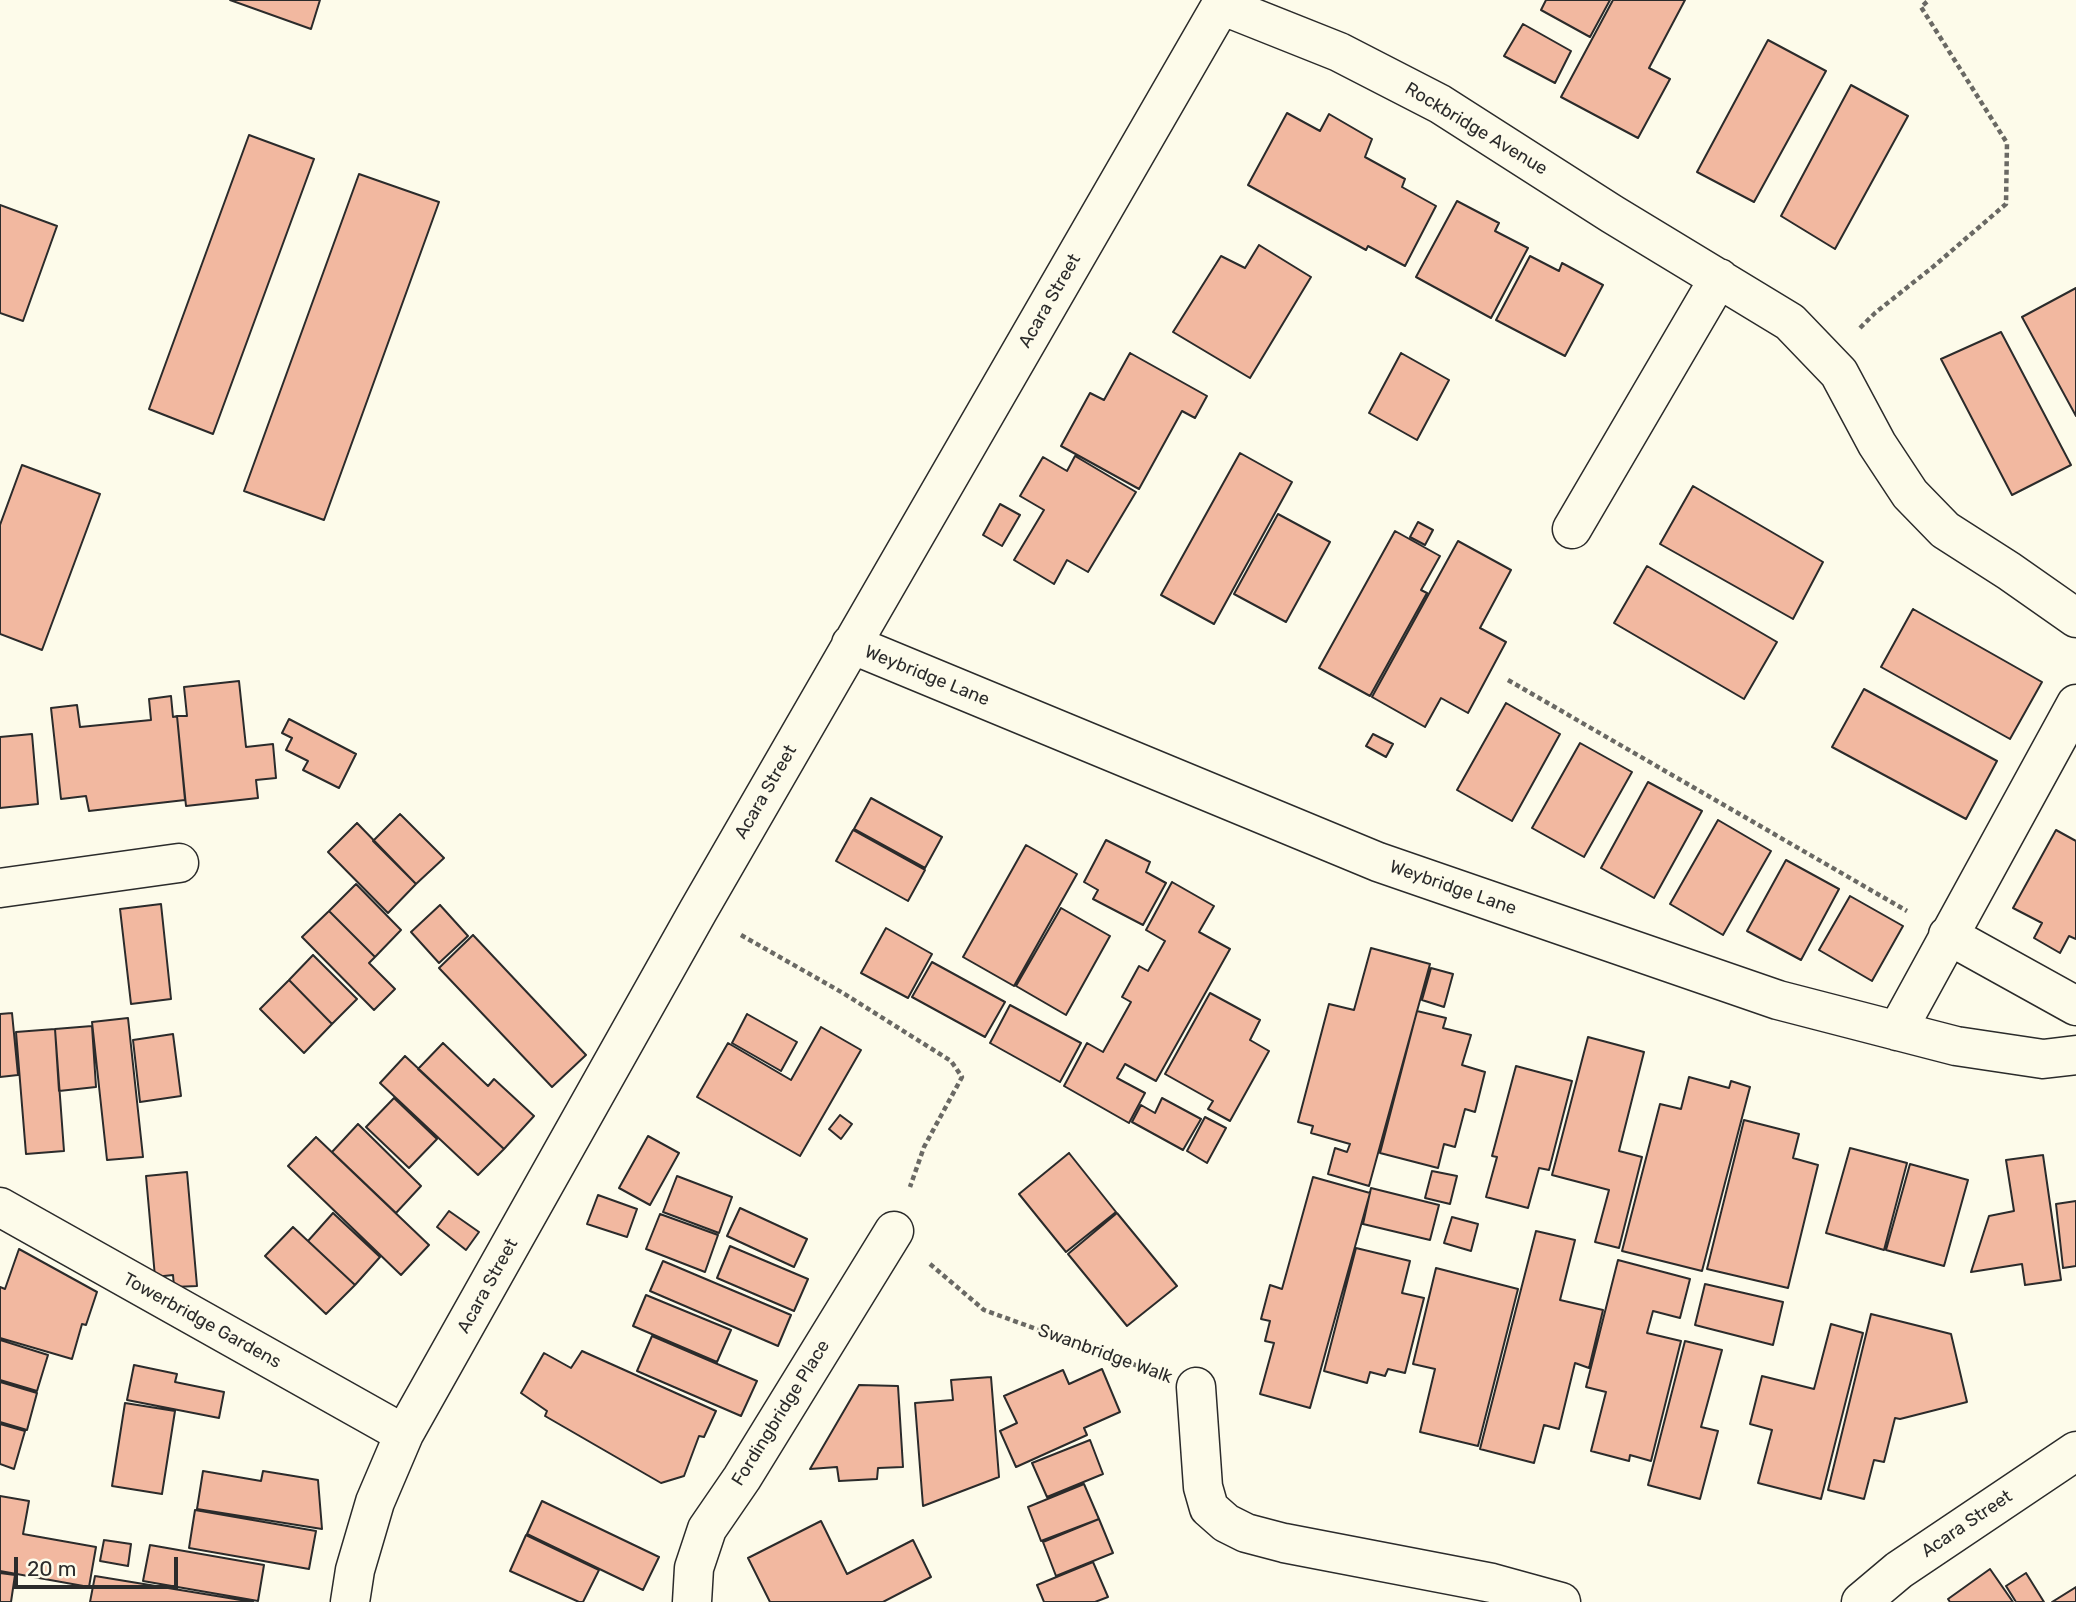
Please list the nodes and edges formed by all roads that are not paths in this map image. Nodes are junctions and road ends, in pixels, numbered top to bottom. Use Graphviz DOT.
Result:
graph roads {
  1 [pos="1222,3"];
  2 [pos="1719,278"];
  3 [pos="1572,529"];
  4 [pos="2076,618"];
  5 [pos="851,644"];
  6 [pos="2076,704"];
  7 [pos="179,863"];
  8 [pos="0,888"];
  9 [pos="1948,935"];
  10 [pos="2076,1006"];
  11 [pos="1897,1031"];
  12 [pos="2076,1055"];
  13 [pos="0,1207"];
  14 [pos="894,1231"];
  15 [pos="1196,1387"];
  16 [pos="404,1434"];
  17 [pos="2076,1451"];
  18 [pos="350,1602"];
  19 [pos="692,1602"];
  20 [pos="1561,1602"];
  21 [pos="1861,1602"];
  1 -- 2 [label="street, Rockbridge Avenue"];
  1 -- 5 [label="street, Acara Street"];
  2 -- 3 [label="street"];
  2 -- 4 [label="street, Rockbridge Avenue"];
  5 -- 11 [label="street, Weybridge Lane"];
  5 -- 16 [label="street, Acara Street"];
  6 -- 9 [label="street"];
  7 -- 8 [label="street"];
  9 -- 10 [label="street"];
  9 -- 11 [label="street"];
  11 -- 12 [label="street, Weybridge Lane"];
  13 -- 16 [label="street, Towerbridge Gardens"];
  14 -- 19 [label="street, Fordingbridge Place"];
  15 -- 20 [label="street, Swanbridge Walk"];
  16 -- 18 [label="street, Acara Street"];
  17 -- 21 [label="street, Acara Street"];
}
